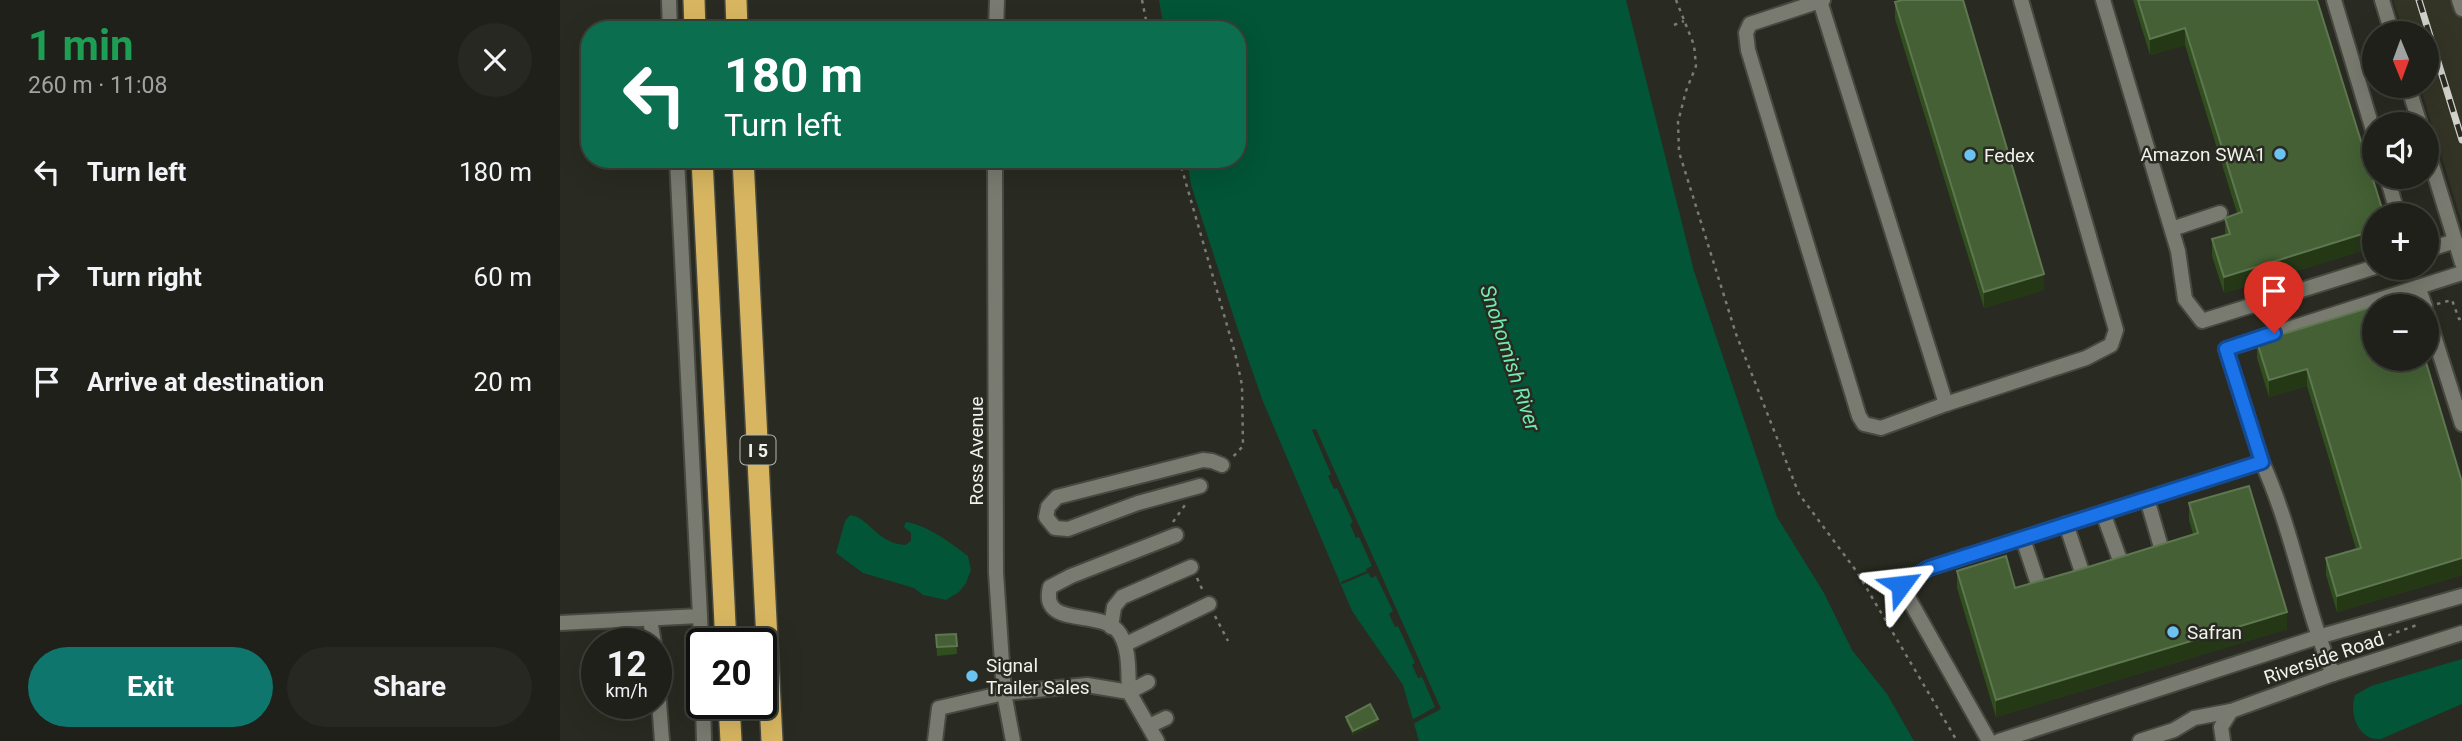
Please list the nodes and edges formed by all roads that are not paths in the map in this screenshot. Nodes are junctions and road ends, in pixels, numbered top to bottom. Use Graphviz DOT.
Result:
graph roads {
  1 [pos="669,0"];
  2 [pos="694,0"];
  3 [pos="736,0"];
  4 [pos="997,0"];
  5 [pos="1822,0"];
  6 [pos="2021,0"];
  7 [pos="2104,0"];
  8 [pos="2334,0"];
  9 [pos="2382,0"];
  10 [pos="2459,0"];
  11 [pos="2462,9"];
  12 [pos="670,21"];
  13 [pos="695,21"];
  14 [pos="737,21"];
  15 [pos="996,21"];
  16 [pos="2388,21"];
  17 [pos="2368,112"];
  18 [pos="677,168"];
  19 [pos="702,168"];
  20 [pos="743,168"];
  21 [pos="995,168"];
  22 [pos="2439,188"];
  23 [pos="2220,213"];
  24 [pos="2172,229"];
  25 [pos="2455,241"];
  26 [pos="2439,246"];
  27 [pos="2462,263"];
  28 [pos="2362,271"];
  29 [pos="2462,272"];
  30 [pos="2418,287"];
  31 [pos="2422,294"];
  32 [pos="2439,344"];
  33 [pos="1946,404"];
  34 [pos="2462,424"];
  35 [pos="2262,462"];
  36 [pos="1222,466"];
  37 [pos="1200,486"];
  38 [pos="2147,499"];
  39 [pos="2103,513"];
  40 [pos="2066,524"];
  41 [pos="1176,535"];
  42 [pos="2023,539"];
  43 [pos="2161,547"];
  44 [pos="2120,560"];
  45 [pos="1191,567"];
  46 [pos="2083,575"];
  47 [pos="2039,587"];
  48 [pos="2462,596"];
  49 [pos="1209,604"];
  50 [pos="700,616"];
  51 [pos="650,619"];
  52 [pos="560,623"];
  53 [pos="1111,626"];
  54 [pos="651,628"];
  55 [pos="700,628"];
  56 [pos="725,628"];
  57 [pos="2462,633"];
  58 [pos="2318,637"];
  59 [pos="1126,644"];
  60 [pos="2333,674"];
  61 [pos="1148,682"];
  62 [pos="1129,692"];
  63 [pos="1004,693"];
  64 [pos="2231,711"];
  65 [pos="1166,718"];
  66 [pos="660,719"];
  67 [pos="703,719"];
  68 [pos="730,719"];
  69 [pos="1149,726"];
  70 [pos="662,741"];
  71 [pos="704,741"];
  72 [pos="731,741"];
  73 [pos="772,741"];
  74 [pos="935,741"];
  75 [pos="1013,741"];
  76 [pos="1157,741"];
  77 [pos="1989,741"];
  78 [pos="1999,741"];
  79 [pos="2140,741"];
  80 [pos="2223,741"];
  1 -- 12 [label="street"];
  2 -- 13 [label="highway"];
  3 -- 14 [label="highway"];
  4 -- 15 [label="street"];
  5 -- 33 [label="street"];
  5 -- 33 [label="street"];
  6 -- 33 [label="street"];
  7 -- 24 [label="street"];
  8 -- 17 [label="street"];
  9 -- 16 [label="street"];
  10 -- 11 [label="street"];
  18 -- 50 [label="street"];
  19 -- 56 [label="highway, I 5"];
  20 -- 73 [label="highway, I 5"];
  21 -- 63 [label="street, Ross Avenue"];
  22 -- 25 [label="street"];
  23 -- 24 [label="street"];
  24 -- 28 [label="street"];
  25 -- 26 [label="street"];
  25 -- 27 [label="street"];
  29 -- 30 [label="street"];
  30 -- 31 [label="street"];
  30 -- 35 [label="street"];
  32 -- 34 [label="street"];
  35 -- 38 [label="street"];
  35 -- 58 [label="street"];
  36 -- 37 [label="street"];
  38 -- 39 [label="street"];
  38 -- 43 [label="street"];
  39 -- 40 [label="street"];
  39 -- 44 [label="street"];
  40 -- 42 [label="street"];
  40 -- 46 [label="street"];
  41 -- 53 [label="street"];
  42 -- 47 [label="street"];
  42 -- 77 [label="street"];
  45 -- 53 [label="street"];
  48 -- 58 [label="street"];
  49 -- 59 [label="street"];
  50 -- 51 [label="street"];
  50 -- 55 [label="street"];
  51 -- 52 [label="street"];
  51 -- 54 [label="street"];
  53 -- 59 [label="street"];
  57 -- 60 [label="street, Riverside Road"];
  58 -- 60 [label="street"];
  58 -- 78 [label="street"];
  59 -- 62 [label="street"];
  60 -- 64 [label="street, Riverside Road"];
  61 -- 62 [label="street"];
  62 -- 63 [label="street"];
  62 -- 69 [label="street"];
  63 -- 74 [label="street"];
  63 -- 75 [label="street, Ross Avenue"];
  64 -- 79 [label="street, Riverside Road"];
  64 -- 80 [label="street"];
  65 -- 69 [label="street"];
  66 -- 70 [label="street"];
  67 -- 71 [label="street"];
  68 -- 72 [label="highway"];
  69 -- 76 [label="street"];
}
